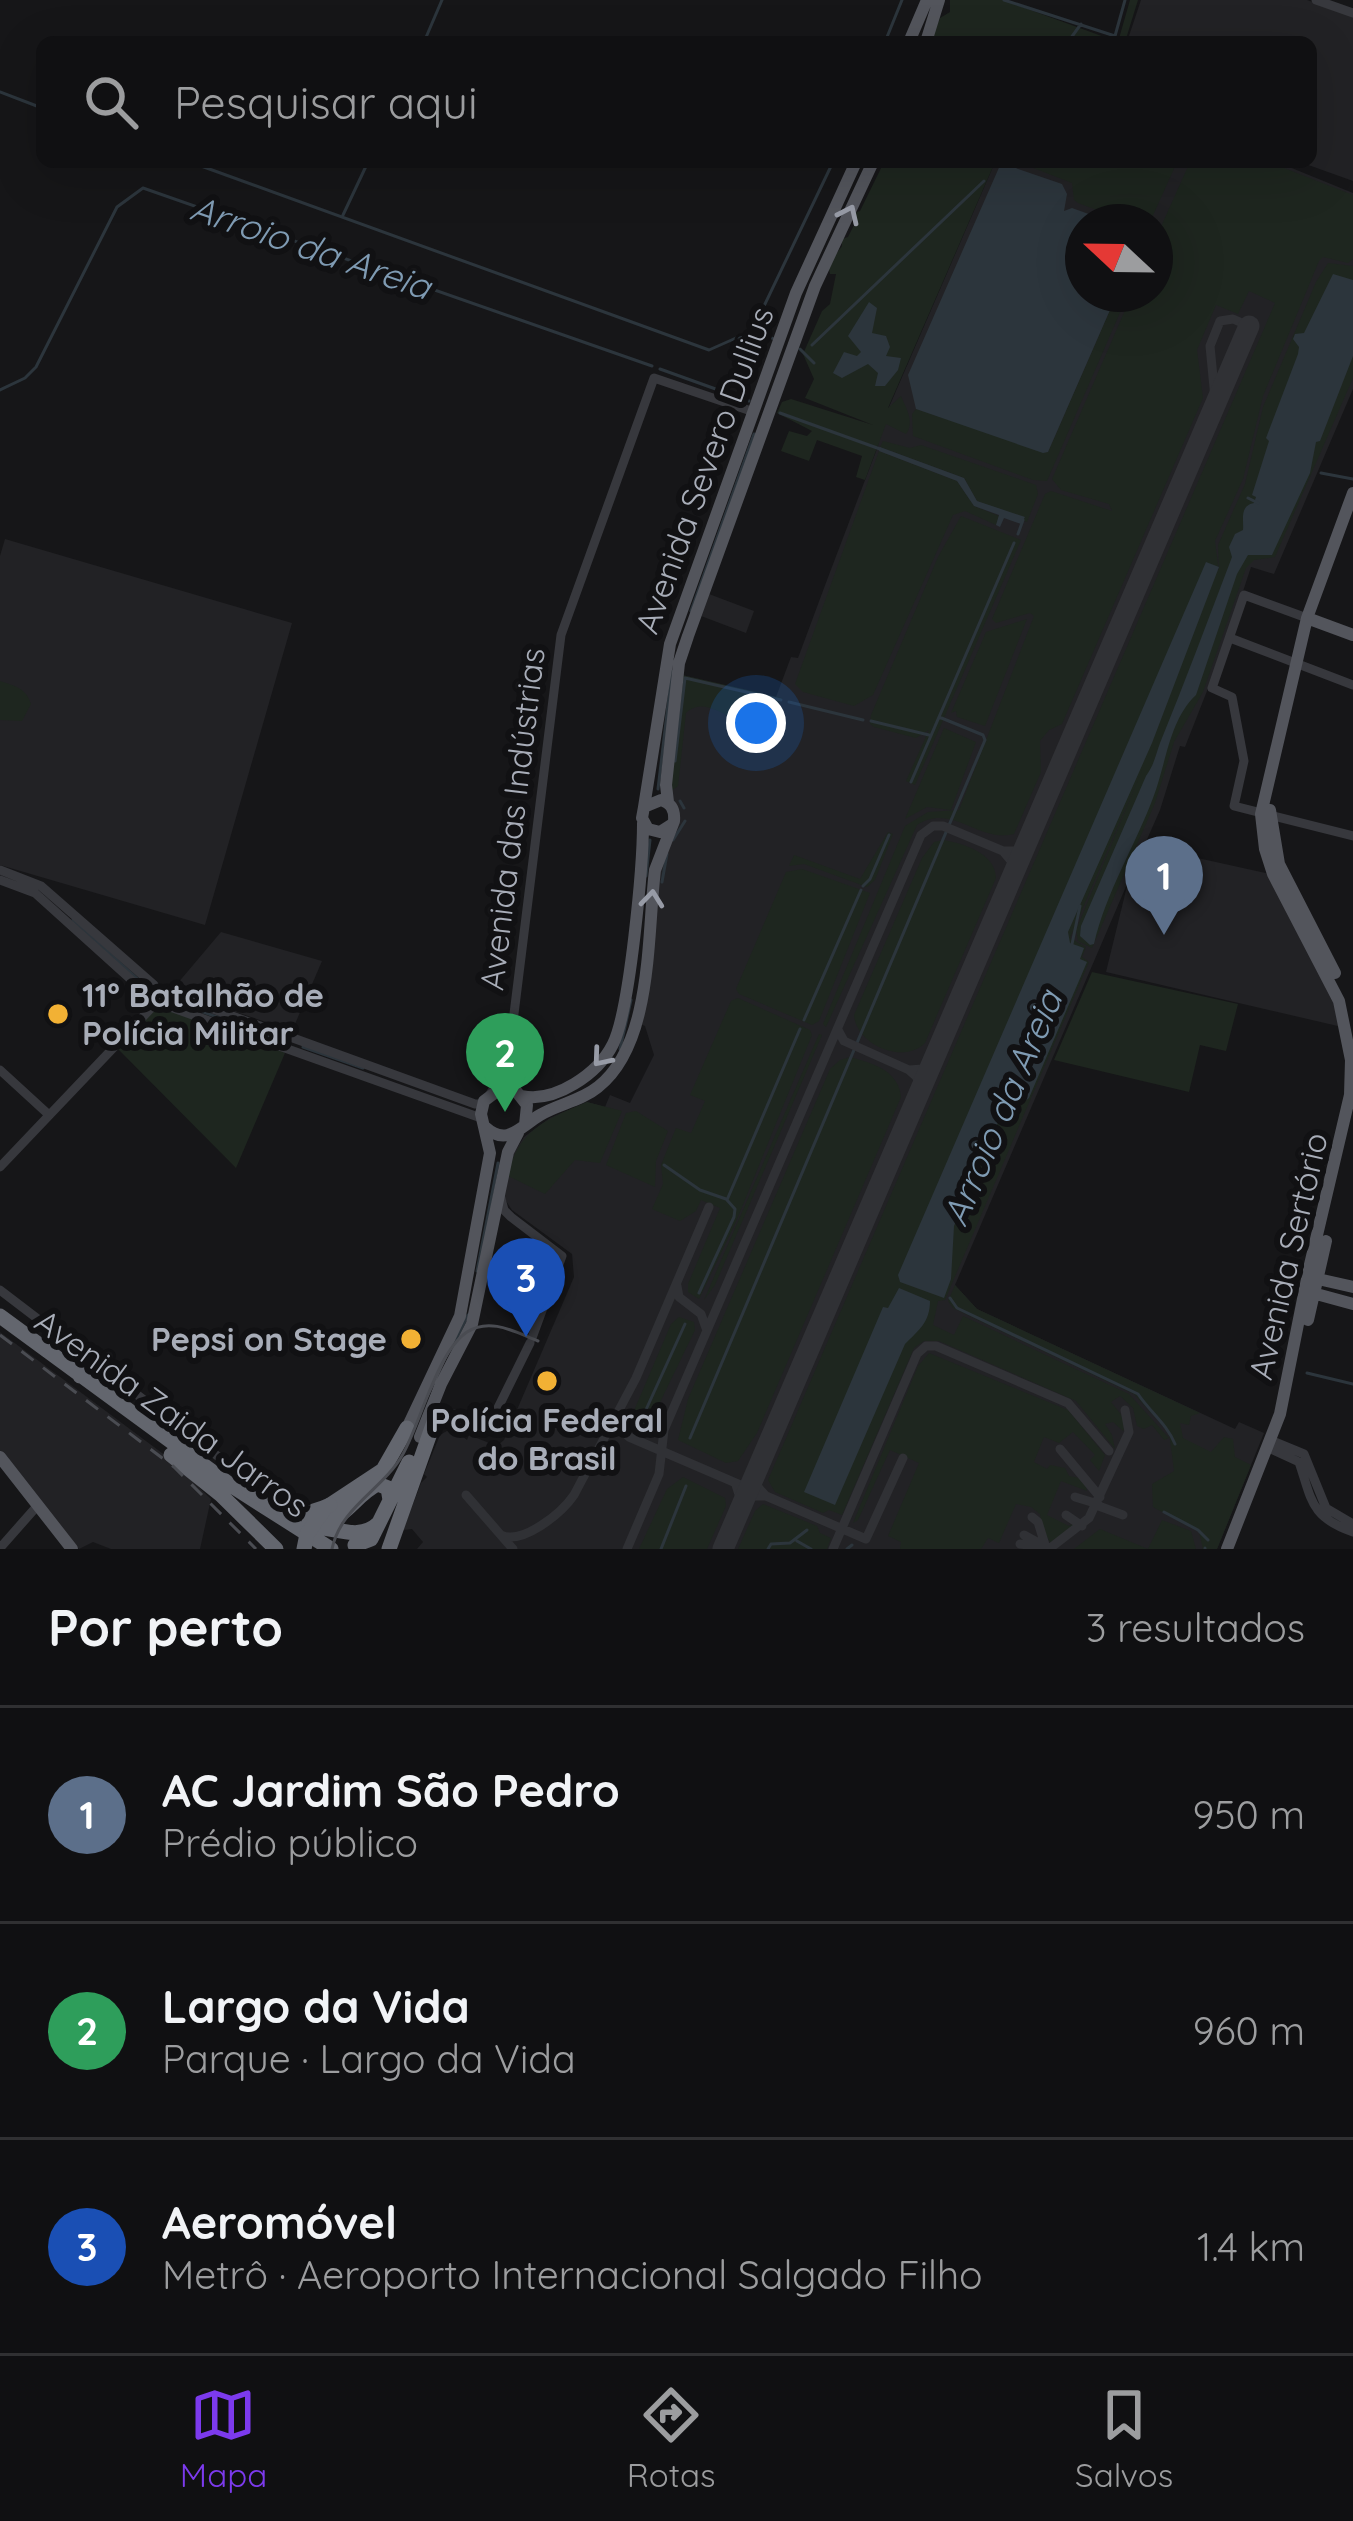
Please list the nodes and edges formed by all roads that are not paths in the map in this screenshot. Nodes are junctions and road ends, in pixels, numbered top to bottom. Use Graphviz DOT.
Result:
graph roads {
  1 [pos="1316,0"];
  2 [pos="936,2"];
  3 [pos="1353,13"];
  4 [pos="913,36"];
  5 [pos="928,36"];
  6 [pos="853,168"];
  7 [pos="870,168"];
  8 [pos="754,412"];
  9 [pos="1353,493"];
  10 [pos="1353,514"];
  11 [pos="1311,619"];
  12 [pos="1353,634"];
  13 [pos="1230,638"];
  14 [pos="1299,665"];
  15 [pos="1353,686"];
  16 [pos="668,802"];
  17 [pos="644,814"];
  18 [pos="1265,814"];
  19 [pos="671,825"];
  20 [pos="1353,836"];
  21 [pos="0,870"];
  22 [pos="0,880"];
  23 [pos="629,957"];
  24 [pos="645,959"];
  25 [pos="155,996"];
  26 [pos="1353,1018"];
  27 [pos="507,1066"];
  28 [pos="0,1074"];
  29 [pos="1352,1079"];
  30 [pos="519,1094"];
  31 [pos="485,1111"];
  32 [pos="45,1114"];
  33 [pos="1353,1118"];
  34 [pos="521,1129"];
  35 [pos="0,1164"];
  36 [pos="501,1183"];
  37 [pos="1312,1287"];
  38 [pos="1353,1287"];
  39 [pos="0,1290"];
  40 [pos="1353,1304"];
  41 [pos="0,1316"];
  42 [pos="0,1326"];
  43 [pos="81,1362"];
  44 [pos="440,1421"];
  45 [pos="417,1436"];
  46 [pos="1273,1444"];
  47 [pos="174,1451"];
  48 [pos="0,1456"];
  49 [pos="366,1484"];
  50 [pos="390,1503"];
  51 [pos="330,1505"];
  52 [pos="40,1507"];
  53 [pos="290,1510"];
  54 [pos="381,1522"];
  55 [pos="1353,1528"];
  56 [pos="355,1545"];
  57 [pos="4,1549"];
  58 [pos="72,1549"];
  59 [pos="276,1549"];
  60 [pos="306,1549"];
  61 [pos="331,1549"];
  62 [pos="381,1549"];
  63 [pos="1230,1549"];
  1 -- 3 [label="street"];
  2 -- 4 [label="main road"];
  2 -- 5 [label="main road"];
  6 -- 8 [label="main road, Avenida Severo Dullius"];
  16 -- 7 [label="main road, Avenida Severo Dullius, one-way"];
  8 -- 17 [label="main road, Avenida Severo Dullius"];
  8 -- 27 [label="street, Avenida das Indústrias"];
  9 -- 11 [label="main road, Avenida Sertório"];
  10 -- 11 [label="main road, Avenida Sertório"];
  11 -- 12 [label="main road"];
  11 -- 13 [label="street"];
  11 -- 14 [label="main road, Avenida Sertório"];
  13 -- 14 [label="street"];
  13 -- 18 [label="street"];
  14 -- 15 [label="street"];
  14 -- 18 [label="main road, Avenida Sertório"];
  16 -- 17 [label="main road"];
  16 -- 19 [label="main road"];
  17 -- 19 [label="main road"];
  17 -- 23 [label="main road, Avenida Severo Dullius"];
  18 -- 20 [label="street"];
  18 -- 26 [label="main road, Avenida Sertório"];
  18 -- 29 [label="main road, Avenida Sertório"];
  24 -- 19 [label="main road, one-way"];
  21 -- 25 [label="street"];
  22 -- 25 [label="street"];
  23 -- 24 [label="main road"];
  23 -- 30 [label="main road, Avenida Severo Dullius, one-way"];
  24 -- 34 [label="main road"];
  25 -- 31 [label="street"];
  25 -- 32 [label="street"];
  27 -- 30 [label="street, Avenida das Indústrias"];
  27 -- 31 [label="street, Avenida das Indústrias"];
  28 -- 32 [label="street"];
  29 -- 37 [label="main road, Avenida Sertório"];
  30 -- 31 [label="main road"];
  30 -- 34 [label="main road"];
  31 -- 34 [label="main road"];
  31 -- 45 [label="main road"];
  32 -- 35 [label="street"];
  33 -- 37 [label="main road, Avenida Sertório"];
  34 -- 36 [label="main road"];
  36 -- 44 [label="street"];
  36 -- 45 [label="main road"];
  37 -- 38 [label="main road"];
  37 -- 40 [label="main road"];
  37 -- 46 [label="main road, Avenida Sertório"];
  39 -- 43 [label="street"];
  41 -- 43 [label="highway, Avenida Zaida Jarros"];
  42 -- 47 [label="highway, Avenida Zaida Jarros"];
  43 -- 47 [label="highway, Avenida Zaida Jarros"];
  43 -- 53 [label="street"];
  44 -- 45 [label="highway"];
  45 -- 49 [label="highway"];
  45 -- 50 [label="highway"];
  45 -- 53 [label="street"];
  45 -- 62 [label="highway"];
  45 -- 62 [label="highway"];
  46 -- 55 [label="street"];
  46 -- 63 [label="main road, Avenida Sertório"];
  47 -- 51 [label="highway, bridge"];
  47 -- 59 [label="highway"];
  47 -- 60 [label="highway, Avenida Zaida Jarros"];
  47 -- 61 [label="highway, Avenida Zaida Jarros"];
  48 -- 52 [label="main road"];
  49 -- 50 [label="highway"];
  49 -- 51 [label="highway"];
  50 -- 53 [label="highway"];
  50 -- 54 [label="highway"];
  51 -- 60 [label="highway, bridge"];
  52 -- 57 [label="street"];
  52 -- 58 [label="main road"];
  53 -- 54 [label="highway"];
  54 -- 56 [label="highway"];
  54 -- 62 [label="highway"];
}
